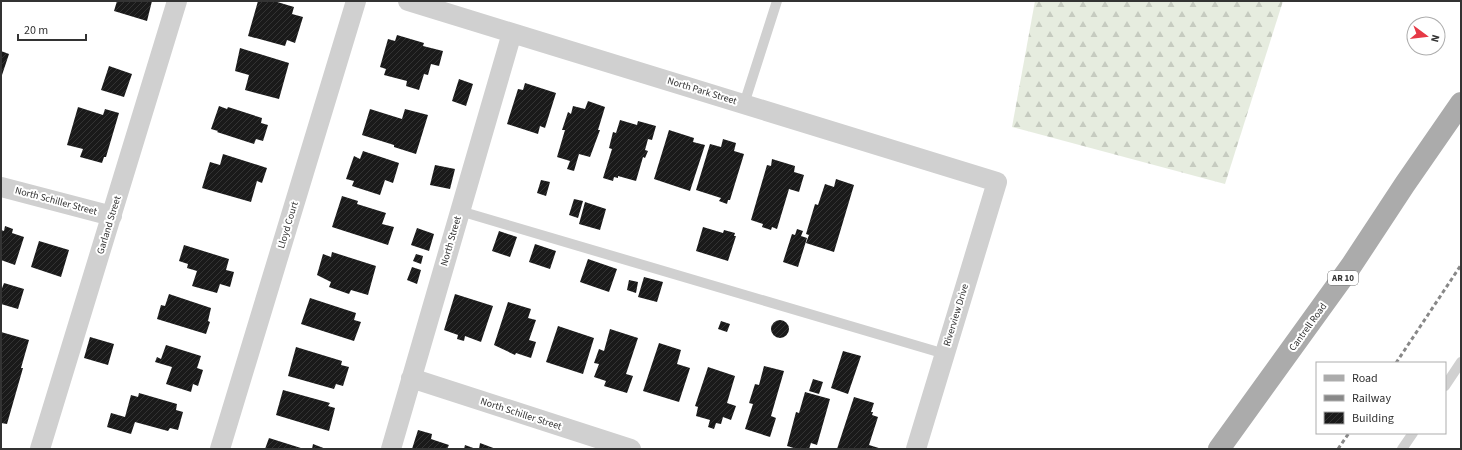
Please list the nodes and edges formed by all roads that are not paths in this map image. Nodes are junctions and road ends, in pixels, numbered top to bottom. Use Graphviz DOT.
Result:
graph roads {
  1 [pos="178,1"];
  2 [pos="356,1"];
  3 [pos="408,1"];
  4 [pos="778,1"];
  5 [pos="512,33"];
  6 [pos="1461,103"];
  7 [pos="744,104"];
  8 [pos="997,182"];
  9 [pos="1,187"];
  10 [pos="460,211"];
  11 [pos="112,216"];
  12 [pos="945,354"];
  13 [pos="1461,362"];
  14 [pos="411,378"];
  15 [pos="1446,384"];
  16 [pos="1412,434"];
  17 [pos="40,449"];
  18 [pos="220,449"];
  19 [pos="391,449"];
  20 [pos="631,449"];
  21 [pos="916,449"];
  22 [pos="1219,449"];
  23 [pos="1402,449"];
  1 -- 11 [label="street, Garland Street"];
  2 -- 18 [label="street, Lloyd Court"];
  3 -- 5 [label="street, North Park Street"];
  4 -- 7 [label="lane"];
  5 -- 7 [label="street, North Park Street"];
  5 -- 10 [label="street, North Street"];
  6 -- 22 [label="main road, Cantrell Road / AR 10"];
  7 -- 8 [label="street, North Park Street"];
  8 -- 12 [label="street, Riverview Drive"];
  9 -- 11 [label="street, North Schiller Street"];
  10 -- 12 [label="lane"];
  10 -- 14 [label="street, North Street"];
  11 -- 17 [label="street, Garland Street"];
  12 -- 21 [label="street, Riverview Drive"];
  13 -- 15 [label="lane"];
  14 -- 19 [label="street, North Street"];
  14 -- 20 [label="street, North Schiller Street"];
  16 -- 23 [label="lane"];
}
